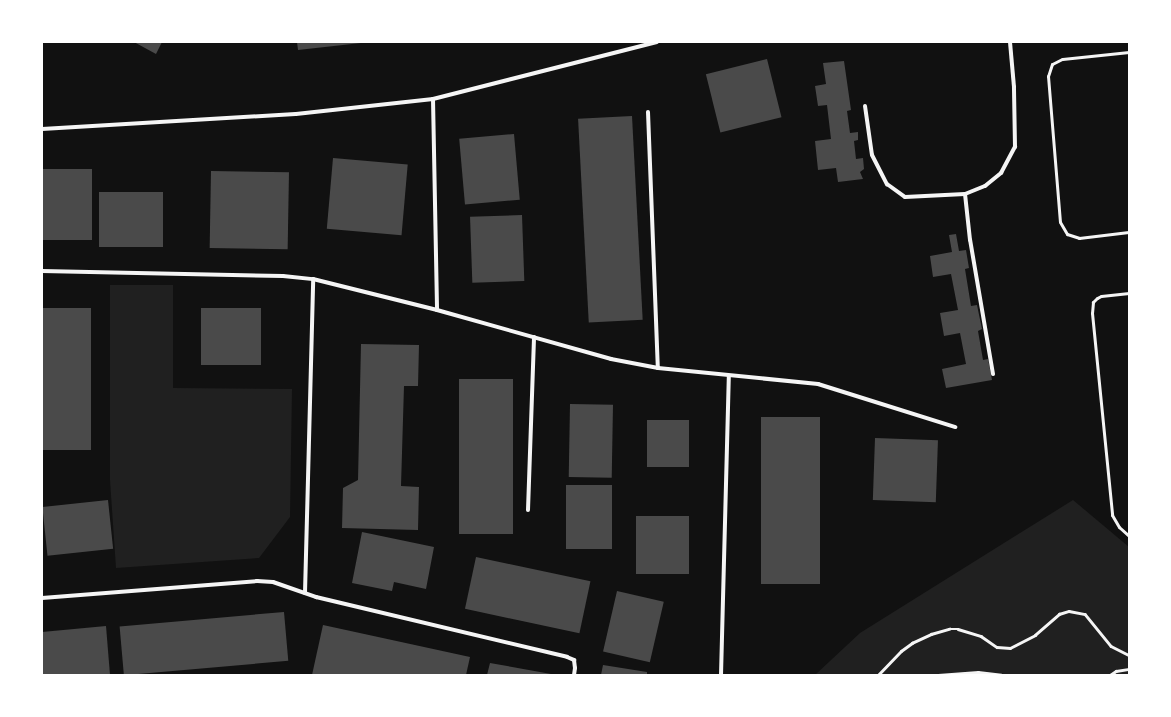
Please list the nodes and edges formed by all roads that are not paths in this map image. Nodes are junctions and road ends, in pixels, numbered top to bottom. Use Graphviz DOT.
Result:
graph roads {
  1 [pos="657,42"];
  2 [pos="1010,42"];
  3 [pos="1129,52"];
  4 [pos="434,99"];
  5 [pos="865,106"];
  6 [pos="648,112"];
  7 [pos="43,128"];
  8 [pos="966,194"];
  9 [pos="1129,232"];
  10 [pos="42,271"];
  11 [pos="313,279"];
  12 [pos="1129,293"];
  13 [pos="437,310"];
  14 [pos="534,337"];
  15 [pos="658,368"];
  16 [pos="993,374"];
  17 [pos="729,376"];
  18 [pos="955,427"];
  19 [pos="528,510"];
  20 [pos="1129,536"];
  21 [pos="305,593"];
  22 [pos="42,598"];
  23 [pos="574,675"];
  24 [pos="721,675"];
  1 -- 4 [label="street"];
  2 -- 8 [label="street"];
  3 -- 9 [label="lane"];
  4 -- 7 [label="street"];
  4 -- 13 [label="street"];
  5 -- 8 [label="street"];
  6 -- 15 [label="street"];
  8 -- 16 [label="street"];
  10 -- 11 [label="street"];
  11 -- 13 [label="street"];
  11 -- 21 [label="street"];
  12 -- 20 [label="lane"];
  13 -- 14 [label="street"];
  14 -- 15 [label="street"];
  14 -- 19 [label="street"];
  15 -- 17 [label="street"];
  17 -- 18 [label="street"];
  17 -- 24 [label="street"];
  21 -- 22 [label="street"];
  21 -- 23 [label="street"];
}
